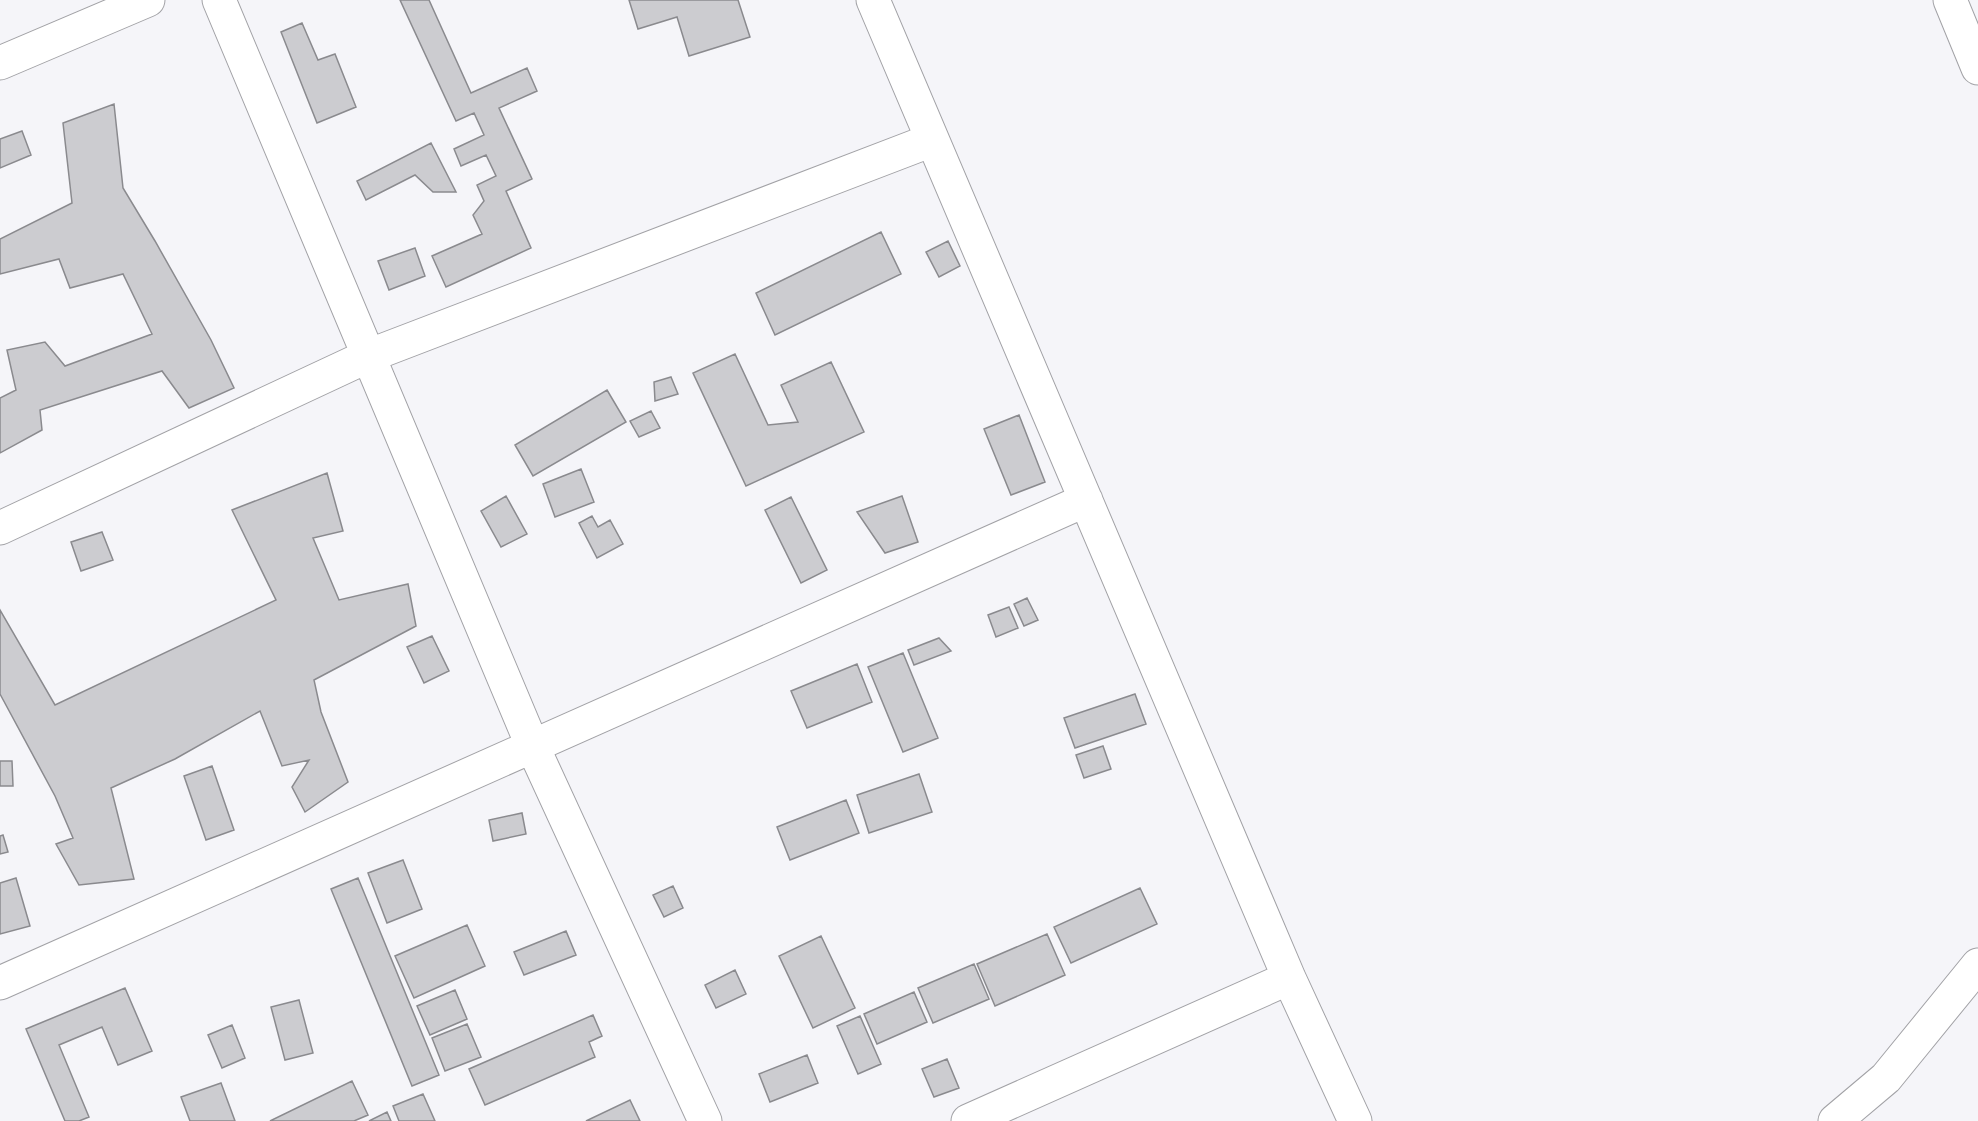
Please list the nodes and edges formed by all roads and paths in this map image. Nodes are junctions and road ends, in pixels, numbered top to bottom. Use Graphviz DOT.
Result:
graph roads {
  1 [pos="148,0"];
  2 [pos="219,0"];
  3 [pos="873,0"];
  4 [pos="1950,0"];
  5 [pos="0,63"];
  6 [pos="1978,68"];
  7 [pos="932,140"];
  8 [pos="368,356"];
  9 [pos="1086,500"];
  10 [pos="0,528"];
  11 [pos="532,745"];
  12 [pos="1978,965"];
  13 [pos="1289,978"];
  14 [pos="0,983"];
  15 [pos="705,1121"];
  16 [pos="968,1121"];
  17 [pos="1355,1121"];
  18 [pos="1835,1121"];
  1 -- 5 [label="street"];
  2 -- 8 [label="street"];
  3 -- 7 [label="street"];
  4 -- 6 [label="street"];
  7 -- 8 [label="street"];
  7 -- 9 [label="street"];
  8 -- 10 [label="street"];
  8 -- 11 [label="street"];
  9 -- 11 [label="street"];
  9 -- 13 [label="street"];
  11 -- 14 [label="street"];
  11 -- 15 [label="street"];
  12 -- 18 [label="street"];
  13 -- 16 [label="street"];
  13 -- 17 [label="street"];
}
